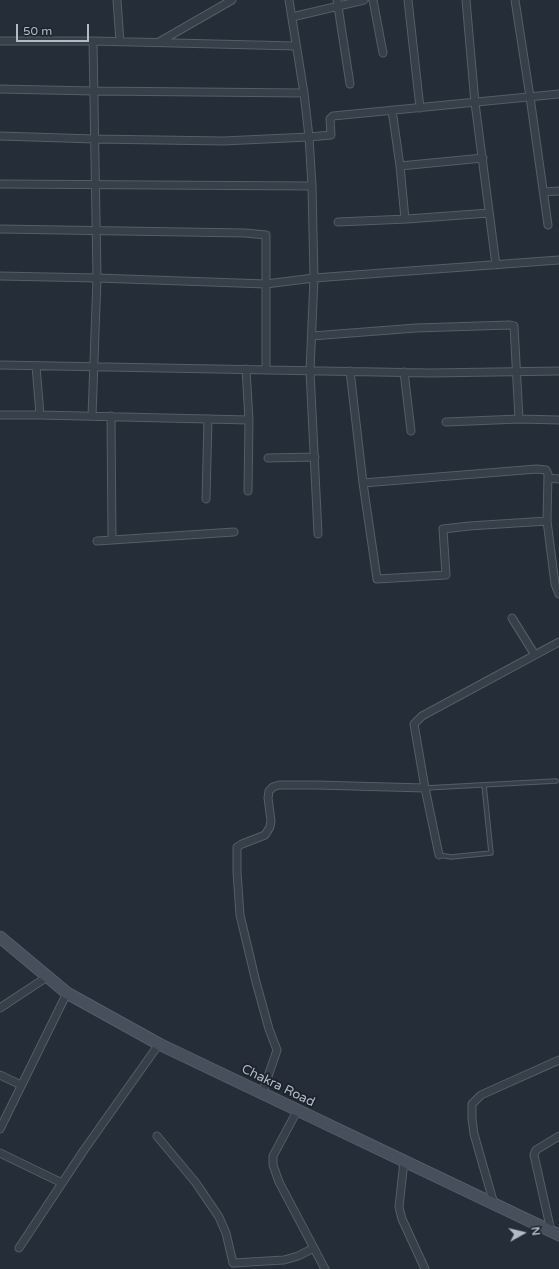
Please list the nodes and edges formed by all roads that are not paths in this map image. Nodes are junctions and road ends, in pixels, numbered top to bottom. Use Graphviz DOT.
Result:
graph roads {
  1 [pos="117,0"];
  2 [pos="232,0"];
  3 [pos="289,0"];
  4 [pos="364,0"];
  5 [pos="373,0"];
  6 [pos="408,0"];
  7 [pos="466,0"];
  8 [pos="515,0"];
  9 [pos="338,3"];
  10 [pos="292,17"];
  11 [pos="0,41"];
  12 [pos="93,41"];
  13 [pos="120,42"];
  14 [pos="158,43"];
  15 [pos="296,46"];
  16 [pos="383,53"];
  17 [pos="350,84"];
  18 [pos="0,90"];
  19 [pos="94,91"];
  20 [pos="304,92"];
  21 [pos="559,94"];
  22 [pos="530,97"];
  23 [pos="475,103"];
  24 [pos="420,108"];
  25 [pos="392,110"];
  26 [pos="0,136"];
  27 [pos="309,138"];
  28 [pos="95,139"];
  29 [pos="483,158"];
  30 [pos="400,166"];
  31 [pos="0,184"];
  32 [pos="96,184"];
  33 [pos="312,186"];
  34 [pos="559,191"];
  35 [pos="544,192"];
  36 [pos="489,213"];
  37 [pos="405,219"];
  38 [pos="338,222"];
  39 [pos="548,225"];
  40 [pos="0,229"];
  41 [pos="96,230"];
  42 [pos="559,260"];
  43 [pos="496,265"];
  44 [pos="0,276"];
  45 [pos="96,278"];
  46 [pos="314,278"];
  47 [pos="266,284"];
  48 [pos="312,336"];
  49 [pos="0,365"];
  50 [pos="36,366"];
  51 [pos="94,367"];
  52 [pos="246,370"];
  53 [pos="266,370"];
  54 [pos="310,370"];
  55 [pos="350,371"];
  56 [pos="517,371"];
  57 [pos="559,371"];
  58 [pos="404,372"];
  59 [pos="0,415"];
  60 [pos="40,415"];
  61 [pos="92,416"];
  62 [pos="111,416"];
  63 [pos="208,419"];
  64 [pos="248,420"];
  65 [pos="519,420"];
  66 [pos="559,420"];
  67 [pos="446,422"];
  68 [pos="412,430"];
  69 [pos="315,457"];
  70 [pos="268,458"];
  71 [pos="548,478"];
  72 [pos="559,479"];
  73 [pos="363,483"];
  74 [pos="248,491"];
  75 [pos="206,499"];
  76 [pos="547,521"];
  77 [pos="234,532"];
  78 [pos="318,534"];
  79 [pos="112,540"];
  80 [pos="97,541"];
  81 [pos="556,569"];
  82 [pos="559,594"];
  83 [pos="512,618"];
  84 [pos="559,642"];
  85 [pos="535,655"];
  86 [pos="556,781"];
  87 [pos="484,785"];
  88 [pos="425,788"];
  89 [pos="439,855"];
  90 [pos="0,937"];
  91 [pos="47,977"];
  92 [pos="67,993"];
  93 [pos="0,1008"];
  94 [pos="159,1044"];
  95 [pos="559,1060"];
  96 [pos="0,1075"];
  97 [pos="21,1086"];
  98 [pos="262,1094"];
  99 [pos="297,1111"];
  100 [pos="0,1129"];
  101 [pos="157,1136"];
  102 [pos="559,1136"];
  103 [pos="0,1153"];
  104 [pos="404,1161"];
  105 [pos="62,1183"];
  106 [pos="494,1204"];
  107 [pos="555,1233"];
  108 [pos="19,1248"];
  109 [pos="314,1248"];
  110 [pos="325,1269"];
  111 [pos="425,1269"];
  1 -- 13 [label="street"];
  2 -- 14 [label="street"];
  3 -- 10 [label="street"];
  4 -- 9 [label="street"];
  5 -- 16 [label="street"];
  6 -- 24 [label="street"];
  7 -- 23 [label="street"];
  8 -- 22 [label="street"];
  9 -- 10 [label="street"];
  9 -- 17 [label="street"];
  10 -- 15 [label="street"];
  11 -- 12 [label="street"];
  12 -- 13 [label="street"];
  12 -- 19 [label="street"];
  13 -- 14 [label="street"];
  14 -- 15 [label="street"];
  15 -- 20 [label="street"];
  18 -- 19 [label="street"];
  19 -- 20 [label="street"];
  19 -- 28 [label="street"];
  20 -- 27 [label="street"];
  21 -- 22 [label="street"];
  22 -- 23 [label="street"];
  22 -- 35 [label="street"];
  23 -- 24 [label="street"];
  23 -- 29 [label="street"];
  24 -- 25 [label="street"];
  25 -- 27 [label="street"];
  25 -- 30 [label="street"];
  26 -- 28 [label="street"];
  27 -- 28 [label="street"];
  27 -- 33 [label="street"];
  28 -- 32 [label="street"];
  29 -- 30 [label="street"];
  29 -- 36 [label="street"];
  30 -- 37 [label="street"];
  31 -- 32 [label="street"];
  32 -- 33 [label="street"];
  32 -- 41 [label="street"];
  33 -- 46 [label="street"];
  34 -- 35 [label="street"];
  35 -- 39 [label="street"];
  36 -- 37 [label="street"];
  36 -- 43 [label="street"];
  37 -- 38 [label="street"];
  40 -- 41 [label="street"];
  41 -- 45 [label="street"];
  41 -- 47 [label="street"];
  42 -- 43 [label="street"];
  43 -- 46 [label="street"];
  44 -- 45 [label="street"];
  45 -- 47 [label="street"];
  45 -- 51 [label="street"];
  46 -- 47 [label="street"];
  46 -- 48 [label="street"];
  47 -- 53 [label="street"];
  48 -- 54 [label="street"];
  48 -- 56 [label="street"];
  49 -- 50 [label="street"];
  50 -- 51 [label="street"];
  50 -- 60 [label="street"];
  51 -- 52 [label="street"];
  51 -- 61 [label="street"];
  52 -- 53 [label="street"];
  52 -- 64 [label="street"];
  53 -- 54 [label="street"];
  54 -- 55 [label="street"];
  54 -- 69 [label="street"];
  55 -- 58 [label="street"];
  55 -- 73 [label="street"];
  56 -- 57 [label="street"];
  56 -- 58 [label="street"];
  56 -- 65 [label="street"];
  58 -- 68 [label="street"];
  59 -- 60 [label="street"];
  60 -- 61 [label="street"];
  61 -- 62 [label="street"];
  62 -- 63 [label="street"];
  62 -- 79 [label="street"];
  63 -- 64 [label="street"];
  63 -- 75 [label="street"];
  64 -- 74 [label="street"];
  65 -- 66 [label="street"];
  65 -- 67 [label="street"];
  69 -- 70 [label="street"];
  69 -- 78 [label="street"];
  71 -- 72 [label="street"];
  71 -- 73 [label="street"];
  71 -- 76 [label="street"];
  73 -- 76 [label="street"];
  76 -- 81 [label="street"];
  77 -- 79 [label="street"];
  79 -- 80 [label="street"];
  81 -- 82 [label="street"];
  83 -- 85 [label="street"];
  84 -- 85 [label="street"];
  85 -- 88 [label="street"];
  86 -- 87 [label="lane"];
  87 -- 88 [label="lane"];
  87 -- 89 [label="lane"];
  88 -- 89 [label="street"];
  88 -- 98 [label="street"];
  90 -- 91 [label="main road, Chakra Road"];
  91 -- 92 [label="main road, Chakra Road"];
  91 -- 93 [label="street"];
  92 -- 94 [label="main road, Chakra Road"];
  92 -- 97 [label="street"];
  94 -- 98 [label="main road, Chakra Road"];
  94 -- 105 [label="street"];
  95 -- 106 [label="street"];
  96 -- 97 [label="street"];
  97 -- 100 [label="street"];
  98 -- 99 [label="main road, Chakra Road"];
  99 -- 104 [label="main road, Chakra Road"];
  99 -- 109 [label="street"];
  101 -- 109 [label="street"];
  102 -- 107 [label="street"];
  103 -- 105 [label="street"];
  104 -- 106 [label="main road, Chakra Road"];
  104 -- 111 [label="street"];
  105 -- 108 [label="street"];
  106 -- 107 [label="main road, Chakra Road"];
  109 -- 110 [label="street"];
}
